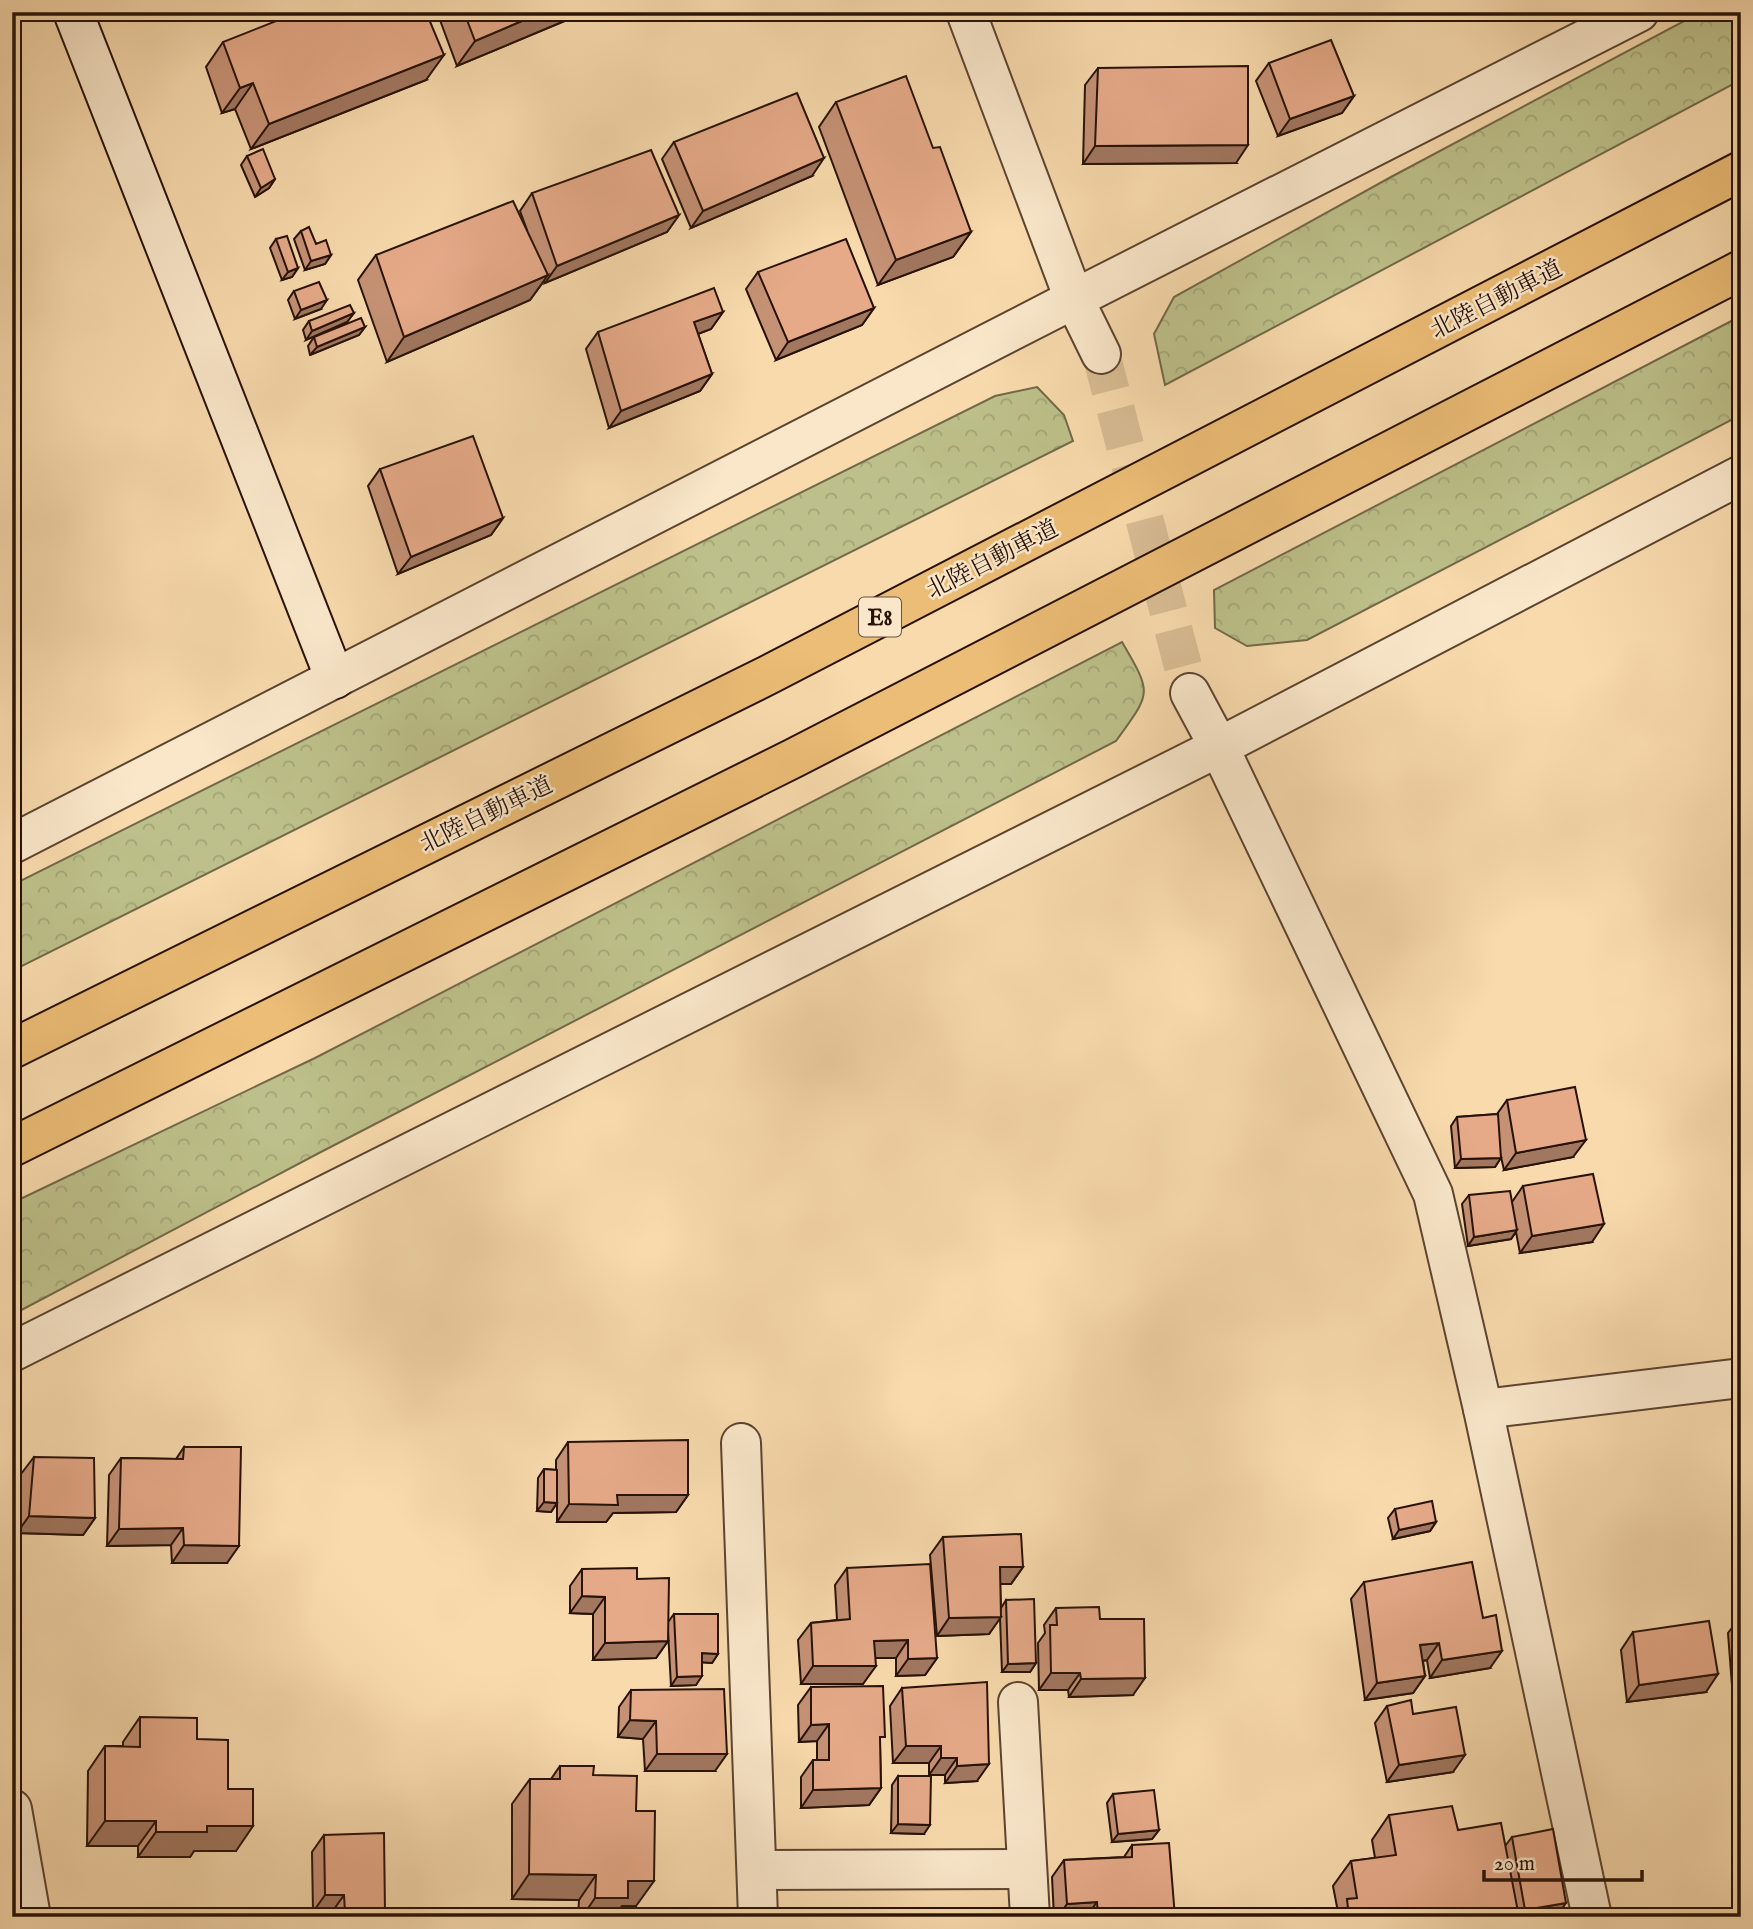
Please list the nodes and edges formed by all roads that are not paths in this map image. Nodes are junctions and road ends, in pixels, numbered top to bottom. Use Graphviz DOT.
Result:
graph roads {
  1 [pos="73,12"];
  2 [pos="967,12"];
  3 [pos="1639,12"];
  4 [pos="1741,171"];
  5 [pos="1741,270"];
  6 [pos="1074,299"];
  7 [pos="1101,354"];
  8 [pos="1741,475"];
  9 [pos="335,679"];
  10 [pos="1190,693"];
  11 [pos="1219,747"];
  12 [pos="12,844"];
  13 [pos="12,1049"];
  14 [pos="12,1147"];
  15 [pos="12,1352"];
  16 [pos="1741,1378"];
  17 [pos="1483,1409"];
  18 [pos="740,1443"];
  19 [pos="1018,1702"];
  20 [pos="12,1809"];
  21 [pos="1027,1869"];
  22 [pos="757,1870"];
  23 [pos="31,1917"];
  24 [pos="758,1917"];
  25 [pos="1030,1917"];
  26 [pos="1592,1917"];
  1 -- 9 [label="street"];
  2 -- 6 [label="street"];
  3 -- 6 [label="street"];
  4 -- 13 [label="highway, 北陸自動車道 / E8"];
  5 -- 14 [label="highway"];
  6 -- 7 [label="street"];
  6 -- 9 [label="street"];
  8 -- 11 [label="street"];
  9 -- 12 [label="street"];
  10 -- 11 [label="street"];
  11 -- 15 [label="street"];
  11 -- 17 [label="street"];
  16 -- 17 [label="street"];
  17 -- 26 [label="street"];
  18 -- 22 [label="street"];
  19 -- 21 [label="street"];
  20 -- 23 [label="street"];
  21 -- 22 [label="street"];
  21 -- 25 [label="street"];
  22 -- 24 [label="street"];
}
